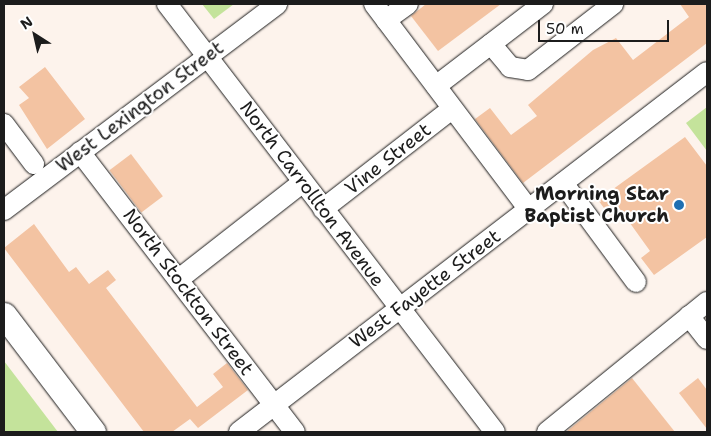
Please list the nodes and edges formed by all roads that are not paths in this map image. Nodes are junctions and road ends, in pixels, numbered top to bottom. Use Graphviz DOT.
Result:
graph roads {
  1 [pos="166,4"];
  2 [pos="276,4"];
  3 [pos="374,4"];
  4 [pos="408,4"];
  5 [pos="543,4"];
  6 [pos="613,4"];
  7 [pos="386,20"];
  8 [pos="491,44"];
  9 [pos="206,56"];
  10 [pos="707,72"];
  11 [pos="436,86"];
  12 [pos="452,109"];
  13 [pos="4,124"];
  14 [pos="80,152"];
  15 [pos="34,164"];
  16 [pos="303,182"];
  17 [pos="563,184"];
  18 [pos="323,209"];
  19 [pos="4,210"];
  20 [pos="528,210"];
  21 [pos="179,278"];
  22 [pos="636,282"];
  23 [pos="707,302"];
  24 [pos="400,309"];
  25 [pos="4,316"];
  26 [pos="689,316"];
  27 [pos="707,339"];
  28 [pos="274,405"];
  29 [pos="93,432"];
  30 [pos="239,432"];
  31 [pos="295,432"];
  32 [pos="495,432"];
  33 [pos="547,432"];
  1 -- 9 [label="street, North Carrollton Avenue"];
  2 -- 9 [label="street, West Lexington Street"];
  3 -- 7 [label="street"];
  4 -- 7 [label="street"];
  5 -- 8 [label="street"];
  6 -- 8 [label="street"];
  7 -- 11 [label="street"];
  8 -- 11 [label="street"];
  9 -- 14 [label="street, West Lexington Street"];
  9 -- 16 [label="street, North Carrollton Avenue"];
  10 -- 17 [label="street, West Fayette Street"];
  11 -- 12 [label="street"];
  12 -- 18 [label="street, Vine Street"];
  12 -- 20 [label="street"];
  13 -- 15 [label="street"];
  14 -- 19 [label="street, West Lexington Street"];
  14 -- 21 [label="street, North Stockton Street"];
  16 -- 18 [label="street, North Carrollton Avenue"];
  16 -- 21 [label="street"];
  17 -- 20 [label="street, West Fayette Street"];
  17 -- 22 [label="street"];
  18 -- 24 [label="street, North Carrollton Avenue"];
  20 -- 24 [label="street, West Fayette Street"];
  21 -- 28 [label="street, North Stockton Street"];
  23 -- 26 [label="street"];
  24 -- 28 [label="street, West Fayette Street"];
  24 -- 32 [label="street, North Carrollton Avenue"];
  25 -- 29 [label="main road"];
  26 -- 27 [label="street"];
  26 -- 33 [label="street"];
  28 -- 30 [label="street, West Fayette Street"];
  28 -- 31 [label="street, North Stockton Street"];
}
